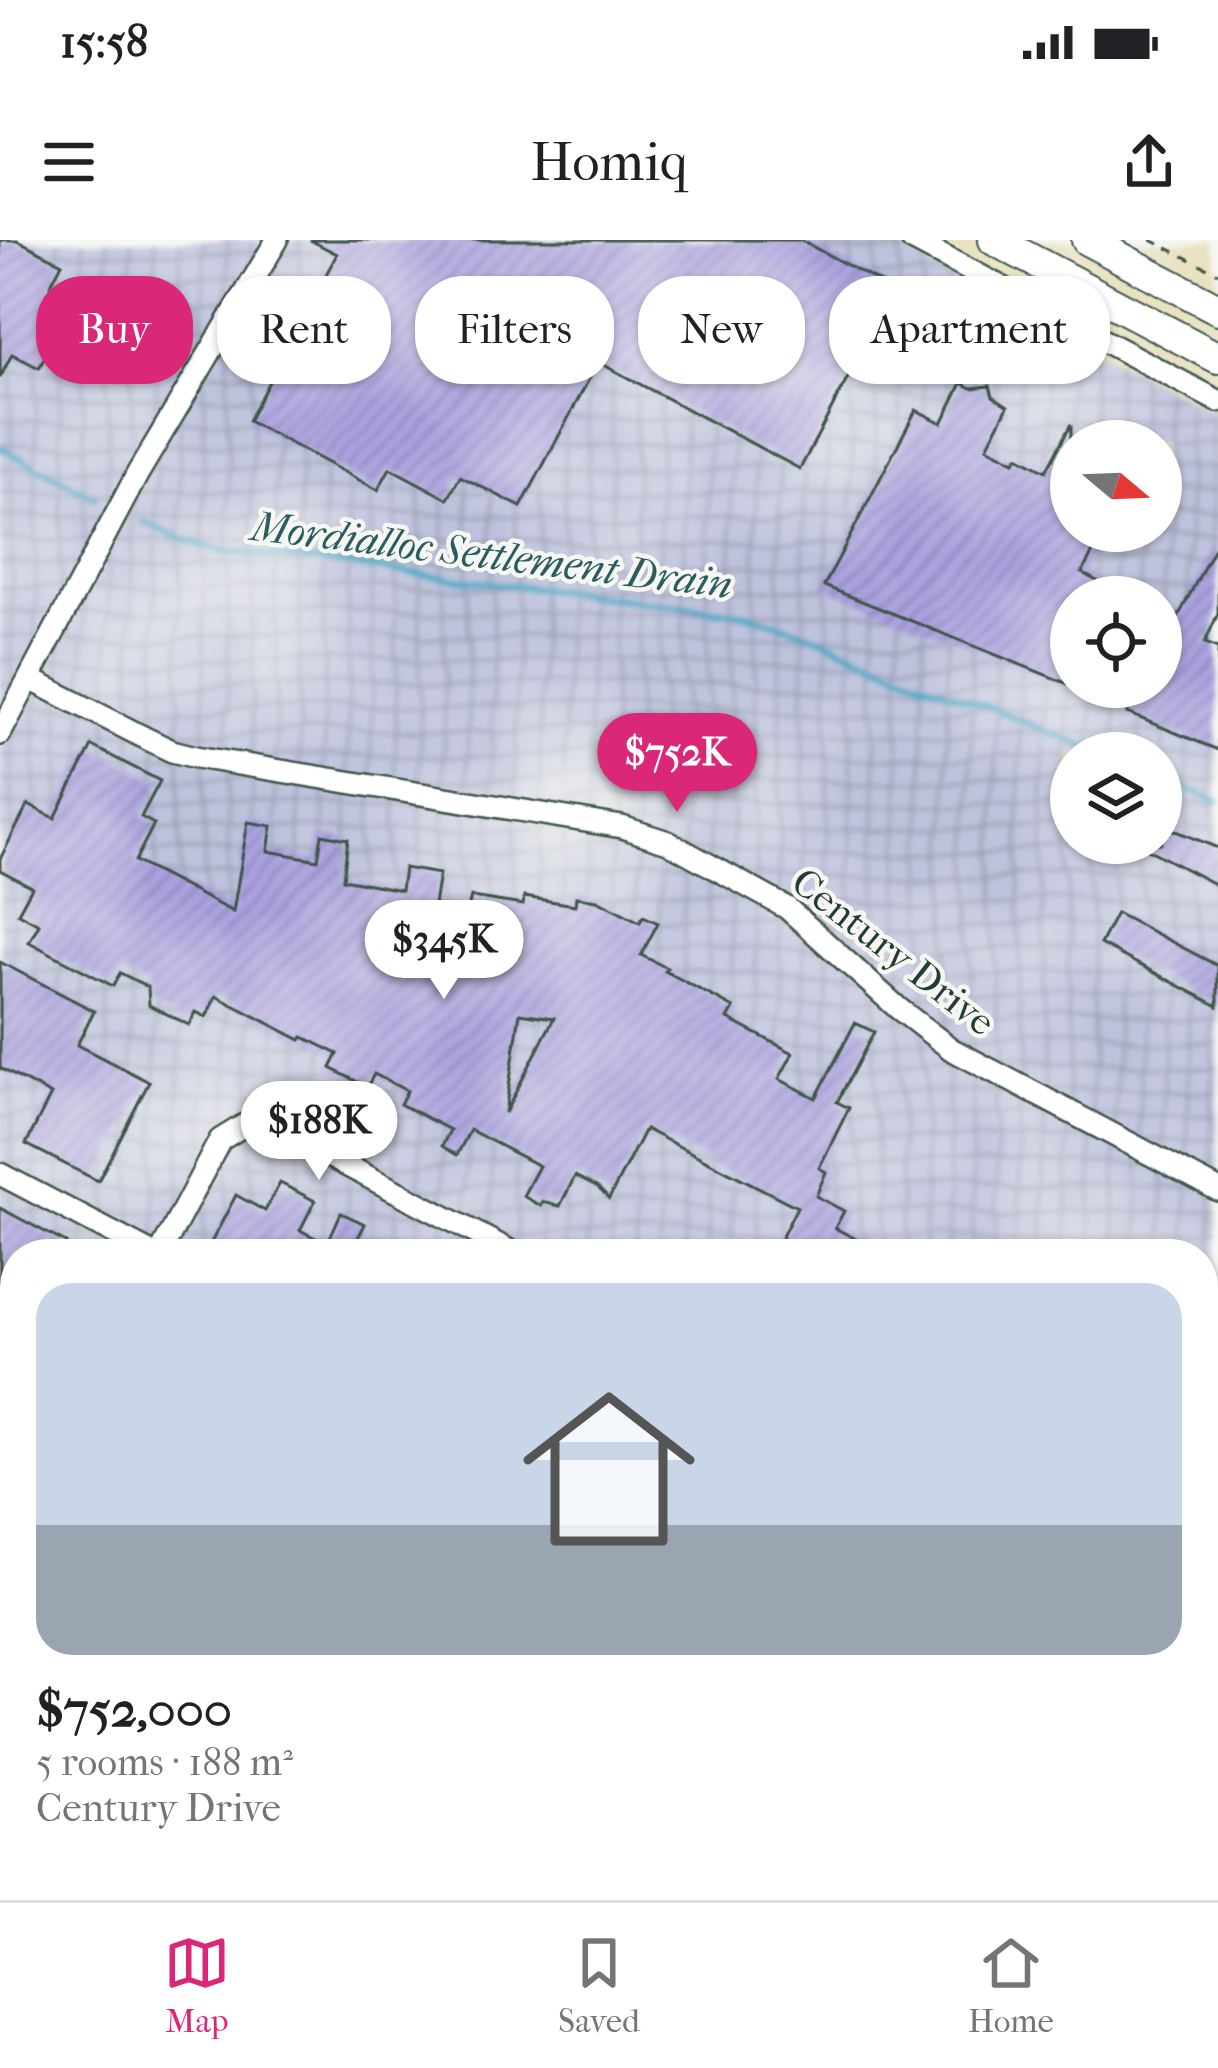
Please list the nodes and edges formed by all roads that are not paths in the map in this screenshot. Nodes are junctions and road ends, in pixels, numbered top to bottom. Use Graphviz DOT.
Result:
graph roads {
  1 [pos="277,240"];
  2 [pos="912,240"];
  3 [pos="1087,240"];
  4 [pos="998,247"];
  5 [pos="1218,309"];
  6 [pos="1218,358"];
  7 [pos="1218,400"];
  8 [pos="30,679"];
  9 [pos="0,734"];
  10 [pos="0,1174"];
  11 [pos="1218,1190"];
  12 [pos="128,1239"];
  13 [pos="165,1239"];
  14 [pos="487,1239"];
  1 -- 8 [label="street"];
  2 -- 7 [label="street"];
  3 -- 5 [label="main road"];
  4 -- 6 [label="main road"];
  8 -- 9 [label="street"];
  8 -- 11 [label="street, Century Drive"];
  10 -- 12 [label="street"];
  13 -- 14 [label="street"];
}
